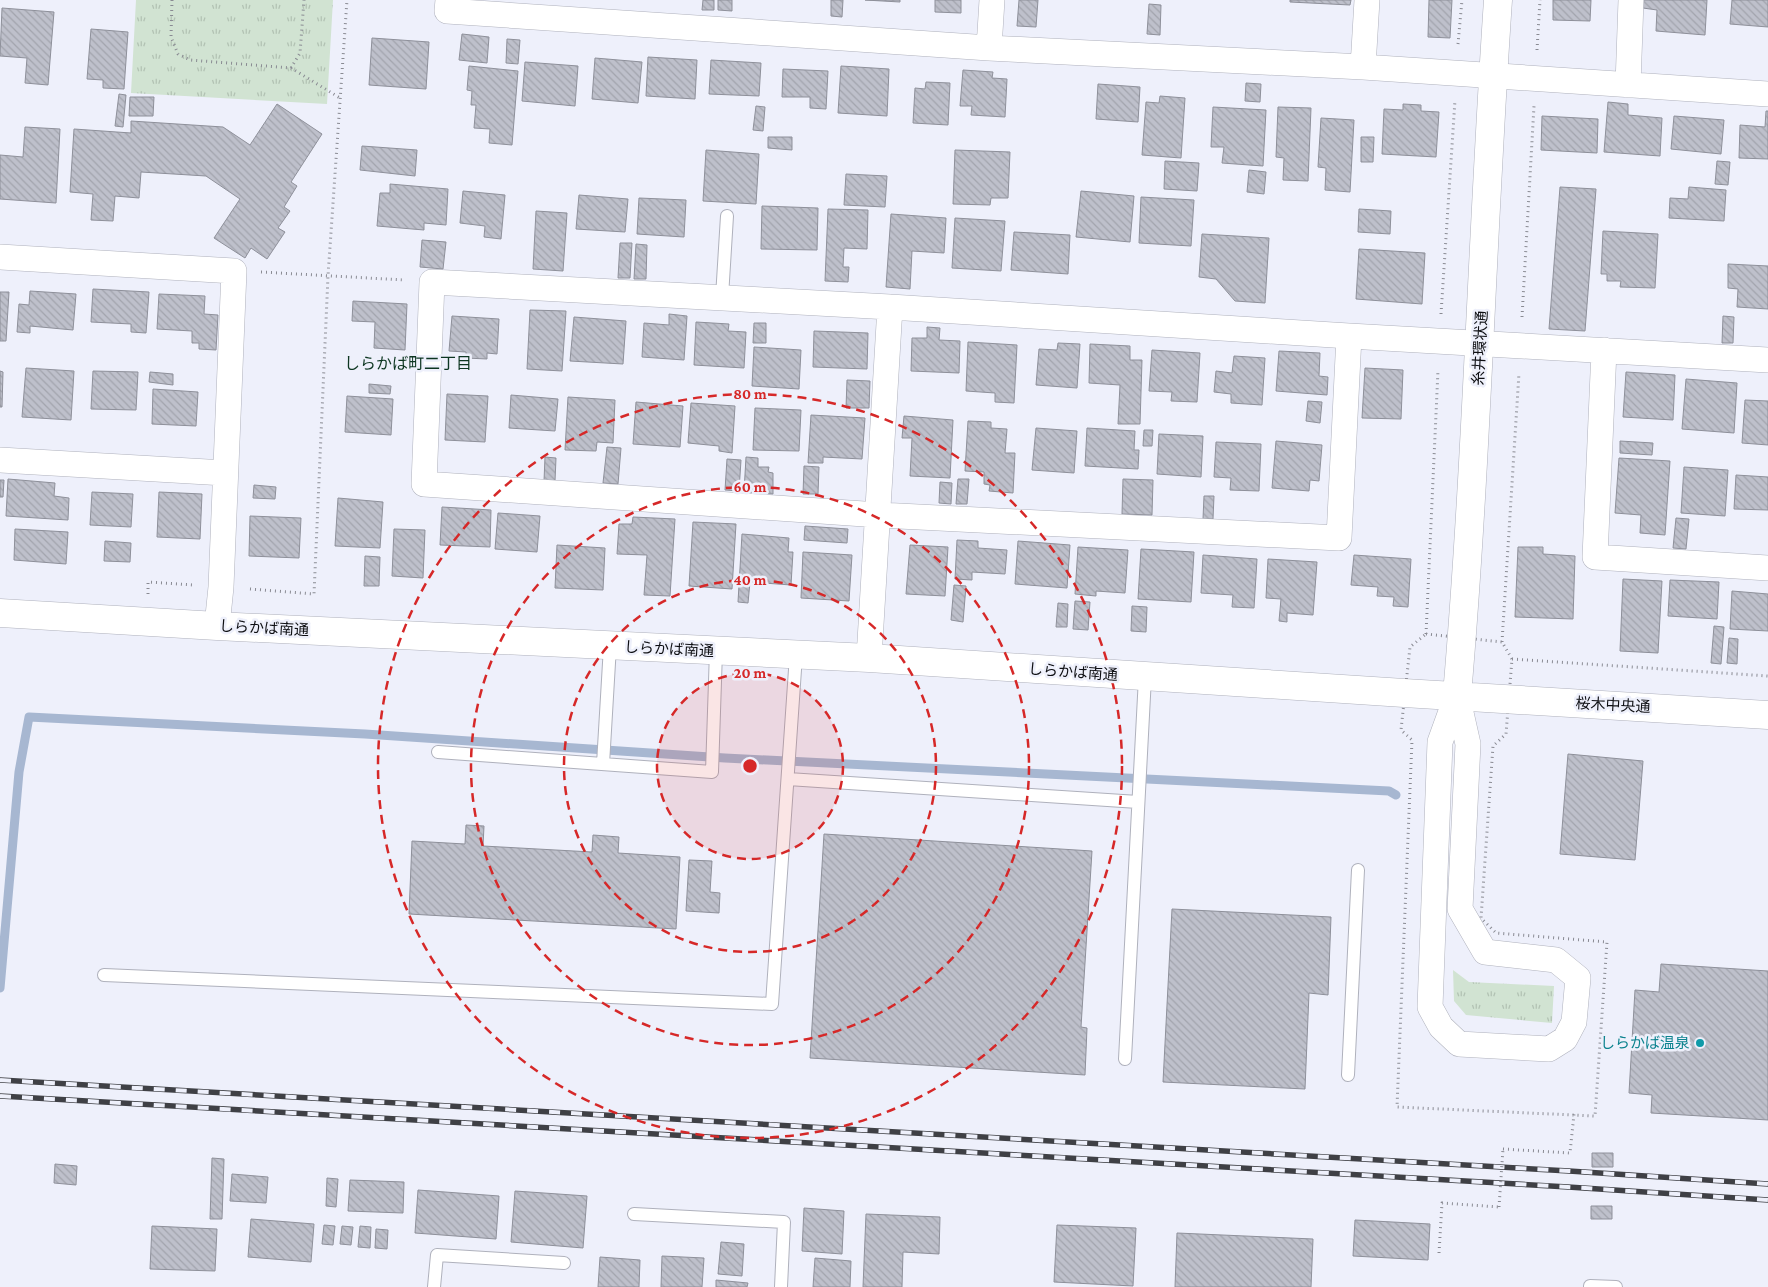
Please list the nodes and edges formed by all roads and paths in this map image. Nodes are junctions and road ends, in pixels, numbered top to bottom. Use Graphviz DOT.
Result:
graph roads {
  1 [pos="172,0"];
  2 [pos="304,0"];
  3 [pos="347,0"];
  4 [pos="448,0"];
  5 [pos="992,0"];
  6 [pos="1367,0"];
  7 [pos="1498,0"];
  8 [pos="1631,0"];
  9 [pos="989,48"];
  10 [pos="1363,67"];
  11 [pos="291,68"];
  12 [pos="1493,75"];
  13 [pos="1628,85"];
  14 [pos="1768,94"];
  15 [pos="340,98"];
  16 [pos="727,216"];
  17 [pos="0,256"];
  18 [pos="234,271"];
  19 [pos="328,276"];
  20 [pos="432,282"];
  21 [pos="722,297"];
  22 [pos="890,307"];
  23 [pos="1349,336"];
  24 [pos="1480,343"];
  25 [pos="1604,350"];
  26 [pos="1768,360"];
  27 [pos="0,460"];
  28 [pos="225,473"];
  29 [pos="879,515"];
  30 [pos="1768,568"];
  31 [pos="148,582"];
  32 [pos="220,587"];
  33 [pos="0,613"];
  34 [pos="217,626"];
  35 [pos="610,646"];
  36 [pos="716,651"];
  37 [pos="796,655"];
  38 [pos="869,658"];
  39 [pos="1512,659"];
  40 [pos="1768,676"];
  41 [pos="1144,677"];
  42 [pos="1457,695"];
  43 [pos="1768,715"];
  44 [pos="438,752"];
  45 [pos="603,764"];
  46 [pos="788,779"];
  47 [pos="1138,802"];
  48 [pos="1358,870"];
  49 [pos="104,975"];
  50 [pos="1125,1059"];
  51 [pos="1348,1075"];
  52 [pos="1574,1114"];
  53 [pos="634,1214"];
  54 [pos="1439,1253"];
  55 [pos="564,1263"];
  56 [pos="1590,1286"];
  57 [pos="434,1287"];
  58 [pos="781,1287"];
  59 [pos="1616,1287"];
  1 -- 11 [label="path"];
  2 -- 11 [label="path"];
  3 -- 15 [label="path"];
  4 -- 9 [label="street"];
  5 -- 9 [label="street"];
  6 -- 10 [label="street"];
  7 -- 12 [label="street, 糸井環状通"];
  8 -- 13 [label="street"];
  9 -- 10 [label="street"];
  10 -- 12 [label="street"];
  11 -- 15 [label="path"];
  12 -- 13 [label="street"];
  12 -- 24 [label="street, 糸井環状通"];
  13 -- 14 [label="street"];
  15 -- 19 [label="path"];
  16 -- 21 [label="lane"];
  17 -- 18 [label="street"];
  18 -- 19 [label="path"];
  18 -- 28 [label="street"];
  19 -- 20 [label="path"];
  19 -- 32 [label="path"];
  20 -- 21 [label="street"];
  20 -- 29 [label="street"];
  21 -- 22 [label="street"];
  22 -- 23 [label="street"];
  22 -- 29 [label="street"];
  23 -- 24 [label="street"];
  23 -- 29 [label="street"];
  24 -- 25 [label="street"];
  24 -- 42 [label="street, 糸井環状通"];
  25 -- 26 [label="street"];
  25 -- 30 [label="street"];
  27 -- 28 [label="street"];
  28 -- 32 [label="street"];
  29 -- 38 [label="street"];
  31 -- 32 [label="path"];
  32 -- 34 [label="street"];
  33 -- 34 [label="street, しらかば南通"];
  34 -- 35 [label="street, しらかば南通"];
  35 -- 36 [label="street, しらかば南通"];
  35 -- 45 [label="lane"];
  36 -- 37 [label="street, しらかば南通"];
  36 -- 45 [label="lane"];
  37 -- 38 [label="street, しらかば南通"];
  37 -- 46 [label="lane"];
  38 -- 41 [label="street, しらかば南通"];
  39 -- 40 [label="path"];
  41 -- 42 [label="street, しらかば南通"];
  41 -- 47 [label="lane"];
  42 -- 42 [label="street"];
  42 -- 43 [label="street, 桜木中央通"];
  44 -- 45 [label="lane"];
  46 -- 47 [label="lane"];
  46 -- 49 [label="lane"];
  47 -- 50 [label="lane"];
  48 -- 51 [label="lane"];
  52 -- 54 [label="path, bridge"];
  53 -- 58 [label="lane"];
  55 -- 57 [label="lane"];
  56 -- 59 [label="lane"];
}
